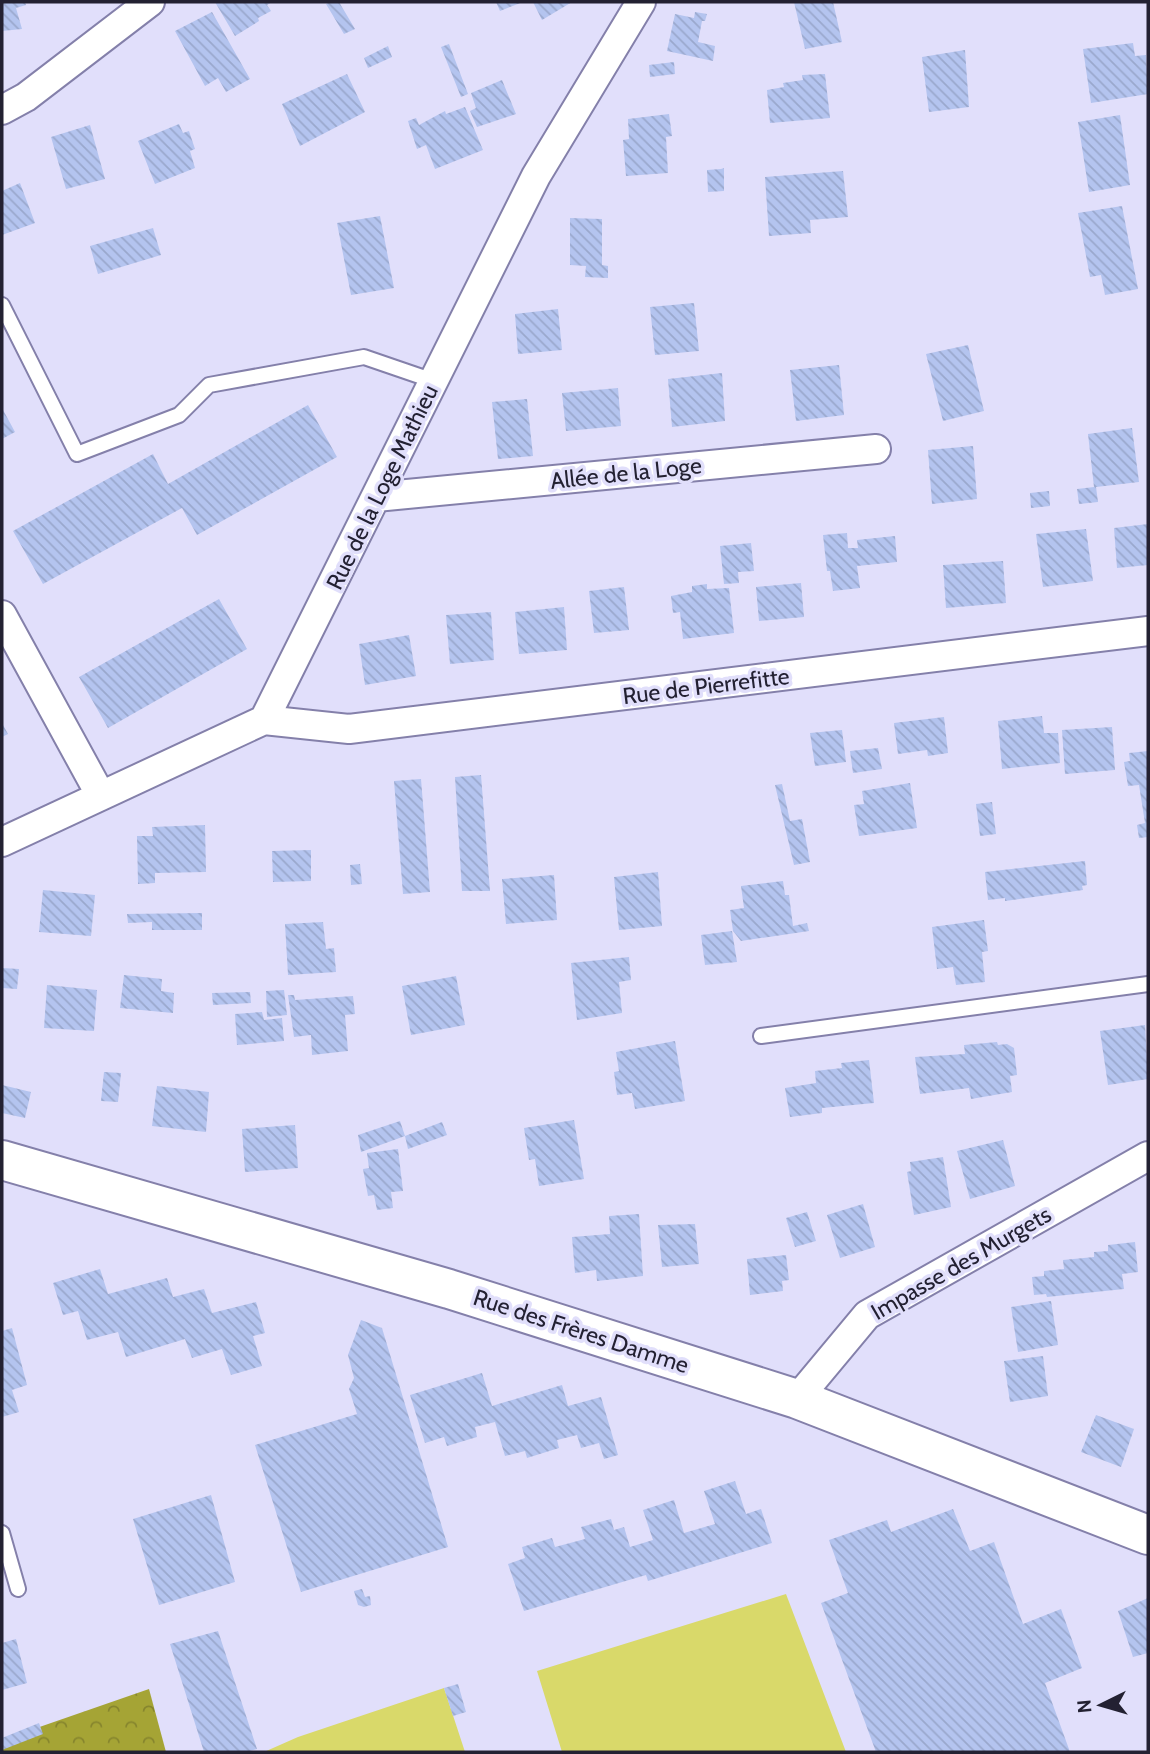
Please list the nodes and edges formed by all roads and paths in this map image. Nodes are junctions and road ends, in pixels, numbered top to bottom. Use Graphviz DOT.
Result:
graph roads {
  1 [pos="150,2"];
  2 [pos="641,2"];
  3 [pos="2,110"];
  4 [pos="2,305"];
  5 [pos="434,381"];
  6 [pos="876,449"];
  7 [pos="376,497"];
  8 [pos="2,615"];
  9 [pos="1148,631"];
  10 [pos="264,720"];
  11 [pos="101,796"];
  12 [pos="2,842"];
  13 [pos="1148,984"];
  14 [pos="761,1036"];
  15 [pos="1148,1156"];
  16 [pos="2,1160"];
  17 [pos="797,1399"];
  18 [pos="2,1533"];
  19 [pos="1148,1535"];
  20 [pos="18,1589"];
  1 -- 3 [label="street"];
  2 -- 5 [label="street, Rue de la Loge Mathieu"];
  4 -- 5 [label="lane"];
  5 -- 7 [label="street, Rue de la Loge Mathieu"];
  6 -- 7 [label="street, Allée de la Loge"];
  7 -- 10 [label="street, Rue de la Loge Mathieu"];
  8 -- 11 [label="street"];
  9 -- 10 [label="street, Rue de Pierrefitte"];
  10 -- 11 [label="street"];
  11 -- 12 [label="street"];
  13 -- 14 [label="lane"];
  15 -- 17 [label="street, Impasse des Murgets"];
  16 -- 17 [label="street, Rue des Frères Damme"];
  17 -- 19 [label="street, Rue des Frères Damme"];
  18 -- 20 [label="lane"];
}
